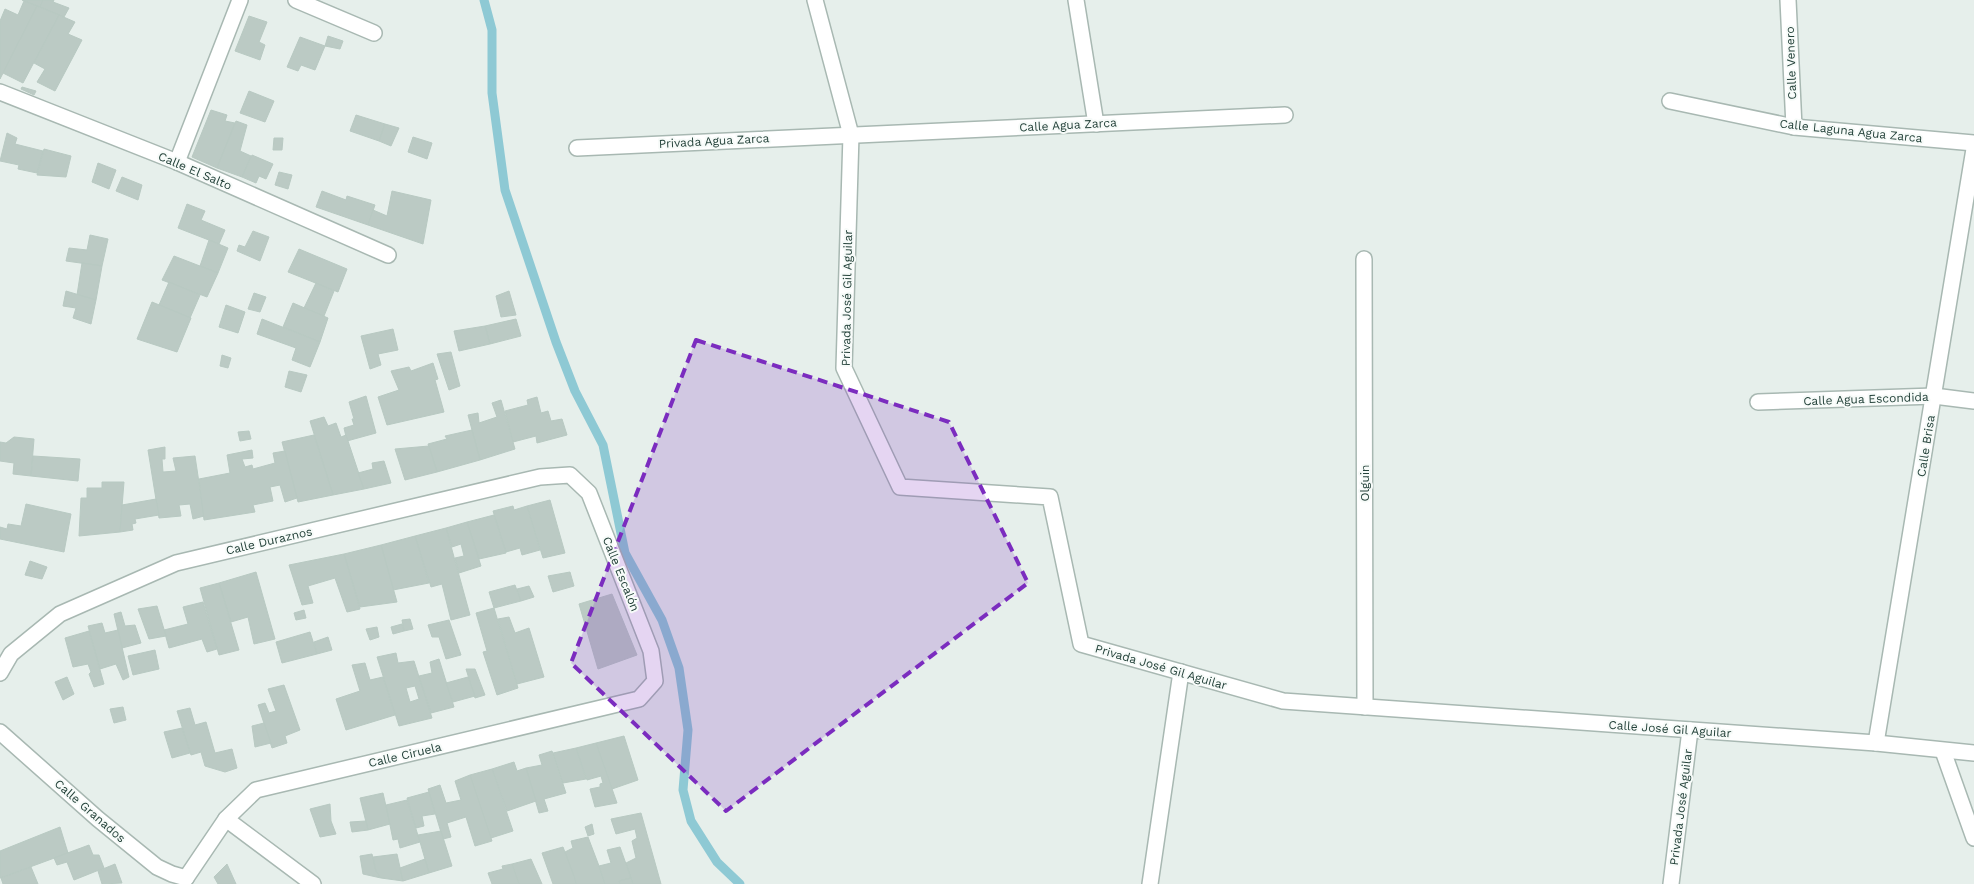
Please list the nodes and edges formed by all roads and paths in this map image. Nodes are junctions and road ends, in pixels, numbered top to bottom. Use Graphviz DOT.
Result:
graph roads {
  1 [pos="240,0"];
  2 [pos="296,0"];
  3 [pos="815,0"];
  4 [pos="1076,0"];
  5 [pos="1788,0"];
  6 [pos="374,33"];
  7 [pos="0,92"];
  8 [pos="1670,101"];
  9 [pos="1285,115"];
  10 [pos="1096,124"];
  11 [pos="1794,127"];
  12 [pos="851,135"];
  13 [pos="1974,143"];
  14 [pos="577,148"];
  15 [pos="1974,149"];
  16 [pos="177,162"];
  17 [pos="388,255"];
  18 [pos="1364,259"];
  19 [pos="1934,396"];
  20 [pos="1974,401"];
  21 [pos="1758,402"];
  22 [pos="570,475"];
  23 [pos="1181,672"];
  24 [pos="0,673"];
  25 [pos="655,681"];
  26 [pos="1365,707"];
  27 [pos="1690,730"];
  28 [pos="0,732"];
  29 [pos="1876,743"];
  30 [pos="1943,751"];
  31 [pos="1974,753"];
  32 [pos="226,819"];
  33 [pos="1974,838"];
  34 [pos="188,881"];
  35 [pos="313,884"];
  36 [pos="1150,884"];
  37 [pos="1671,884"];
  1 -- 16 [label="street"];
  2 -- 6 [label="street"];
  3 -- 12 [label="street"];
  4 -- 10 [label="street"];
  5 -- 11 [label="street, Calle Venero"];
  7 -- 16 [label="street, Calle El Salto"];
  8 -- 11 [label="street, Calle Laguna Agua Zarca"];
  9 -- 10 [label="street, Calle Agua Zarca"];
  10 -- 12 [label="street, Calle Agua Zarca"];
  11 -- 13 [label="street, Calle Laguna Agua Zarca"];
  12 -- 14 [label="street, Privada Agua Zarca"];
  12 -- 23 [label="street, Privada José Gil Aguilar"];
  15 -- 19 [label="street, Calle Brisa"];
  16 -- 17 [label="street, Calle El Salto"];
  18 -- 26 [label="street, Olguin"];
  19 -- 20 [label="street, Calle Agua Escondida"];
  19 -- 21 [label="street, Calle Agua Escondida"];
  19 -- 29 [label="street, Calle Brisa"];
  22 -- 24 [label="street, Calle Duraznos"];
  22 -- 25 [label="street, Calle Escalón"];
  23 -- 26 [label="street, Privada José Gil Aguilar"];
  23 -- 36 [label="street"];
  25 -- 32 [label="street, Calle Ciruela"];
  26 -- 27 [label="street, Calle José Gil Aguilar"];
  27 -- 29 [label="street, Calle José Gil Aguilar"];
  27 -- 37 [label="street, Privada José Aguilar"];
  28 -- 34 [label="street, Calle Granados"];
  29 -- 30 [label="street, Calle José Gil Aguilar"];
  30 -- 31 [label="street, Calle José Gil Aguilar"];
  30 -- 33 [label="street"];
  32 -- 34 [label="street, Calle Ciruela"];
  32 -- 35 [label="street"];
}
